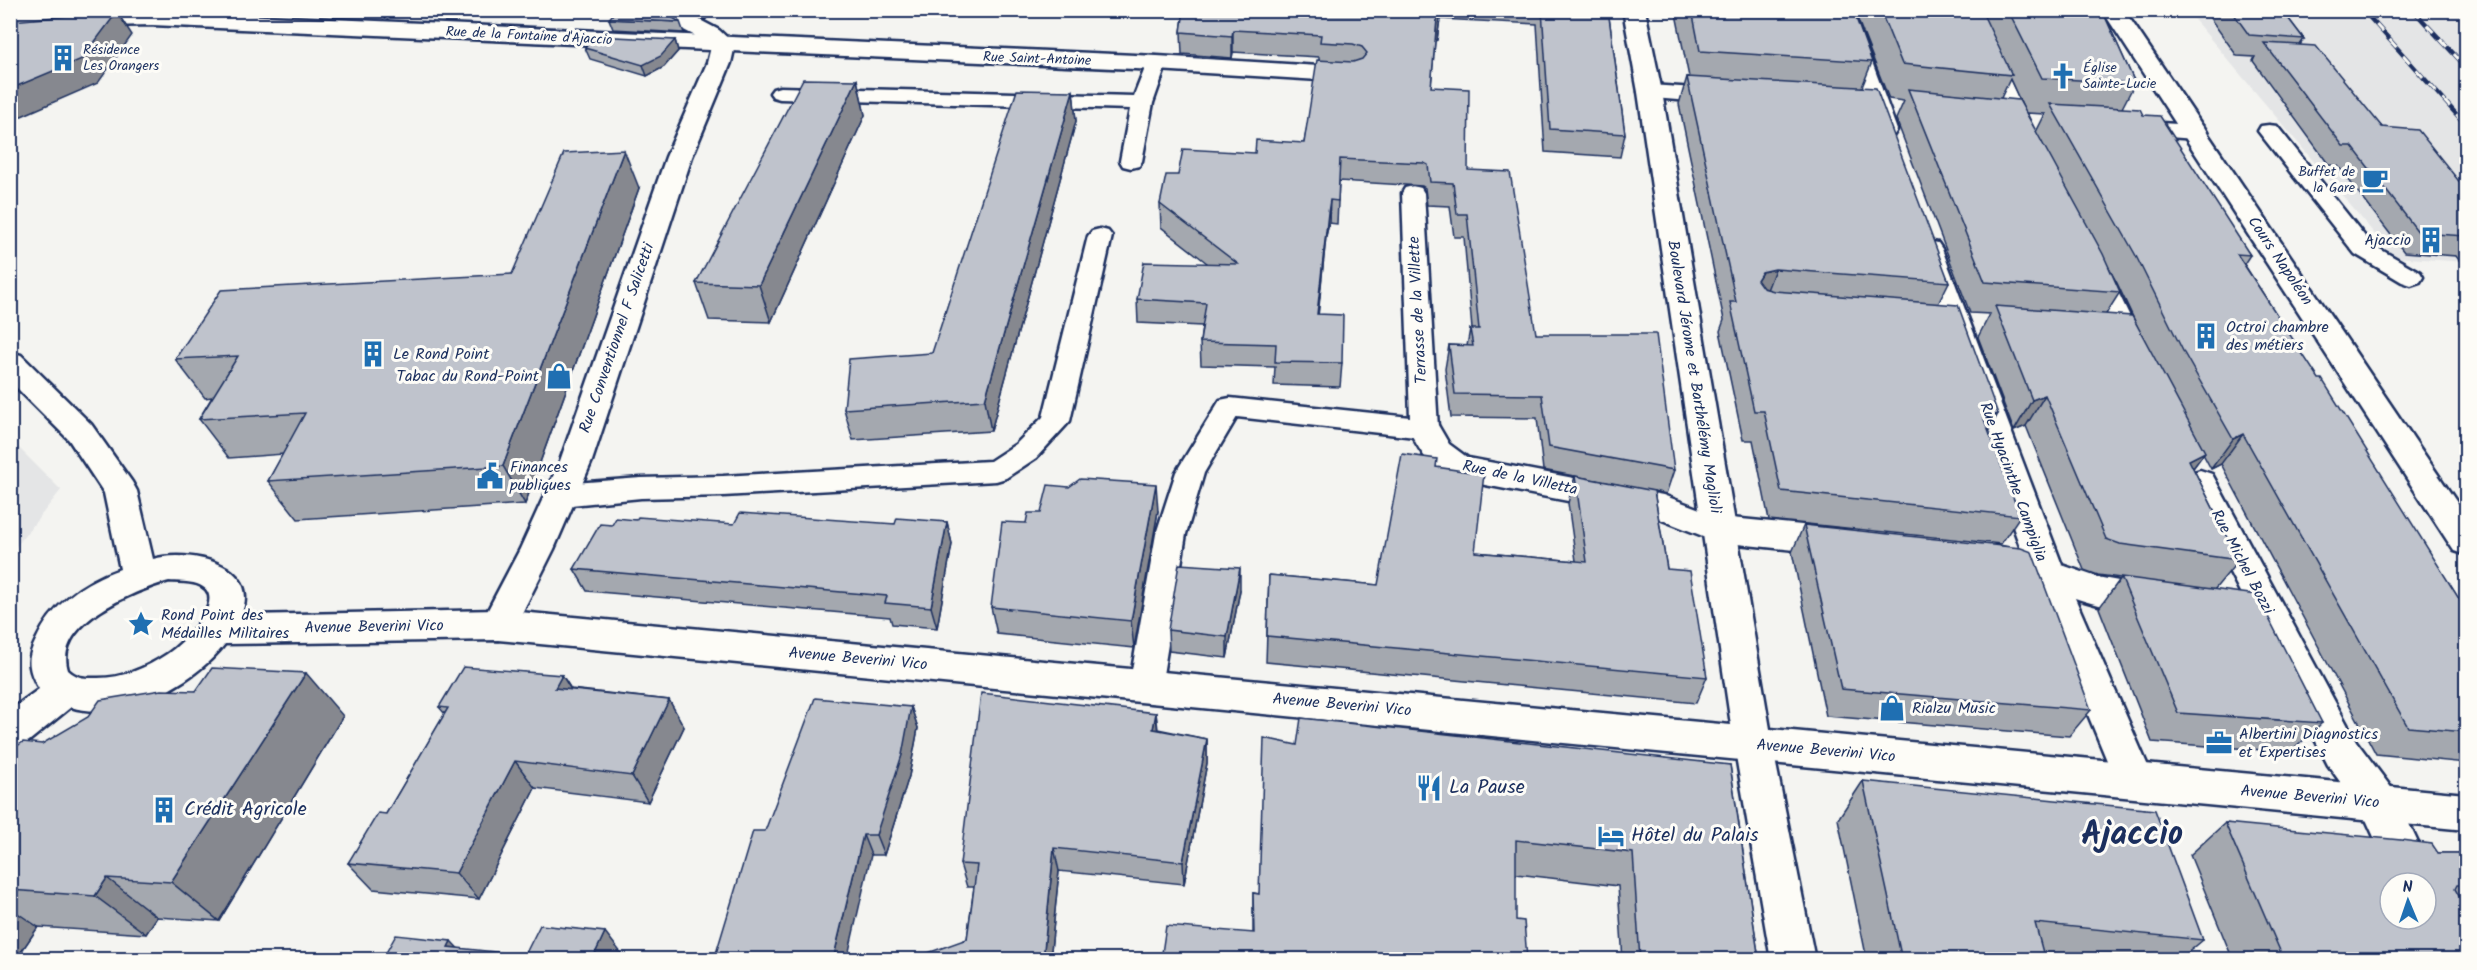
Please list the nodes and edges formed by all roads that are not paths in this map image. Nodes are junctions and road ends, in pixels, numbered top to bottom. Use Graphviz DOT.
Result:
graph roads {
  1 [pos="663,10"];
  2 [pos="1634,10"];
  3 [pos="1842,10"];
  4 [pos="1965,10"];
  5 [pos="2113,10"];
  6 [pos="350,19"];
  7 [pos="10,21"];
  8 [pos="723,45"];
  9 [pos="1157,63"];
  10 [pos="1351,75"];
  11 [pos="1650,92"];
  12 [pos="780,93"];
  13 [pos="1745,99"];
  14 [pos="1142,104"];
  15 [pos="2107,127"];
  16 [pos="2269,131"];
  17 [pos="2195,132"];
  18 [pos="1131,161"];
  19 [pos="1896,161"];
  20 [pos="2037,162"];
  21 [pos="1413,193"];
  22 [pos="1919,226"];
  23 [pos="1100,236"];
  24 [pos="2080,243"];
  25 [pos="2411,277"];
  26 [pos="1942,322"];
  27 [pos="1988,325"];
  28 [pos="2090,333"];
  29 [pos="2124,336"];
  30 [pos="10,362"];
  31 [pos="2147,383"];
  32 [pos="1424,428"];
  33 [pos="2186,456"];
  34 [pos="561,495"];
  35 [pos="1718,529"];
  36 [pos="2466,542"];
  37 [pos="1879,546"];
  38 [pos="1959,555"];
  39 [pos="2047,573"];
  40 [pos="139,575"];
  41 [pos="2189,604"];
  42 [pos="2235,610"];
  43 [pos="2269,614"];
  44 [pos="498,625"];
  45 [pos="216,630"];
  46 [pos="1145,687"];
  47 [pos="65,690"];
  48 [pos="10,732"];
  49 [pos="1753,744"];
  50 [pos="2134,780"];
  51 [pos="2379,804"];
  52 [pos="2466,812"];
  53 [pos="2410,871"];
  54 [pos="1793,960"];
  1 -- 8 [label="street"];
  2 -- 11 [label="street, Boulevard Jérome et Barthélémy Maglioli"];
  3 -- 19 [label="street"];
  4 -- 20 [label="street"];
  5 -- 17 [label="street, Cours Napoléon"];
  6 -- 7 [label="street, Rue de la Fontaine d'Ajaccio"];
  6 -- 8 [label="street, Rue de la Fontaine d'Ajaccio"];
  8 -- 9 [label="street, Rue Saint-Antoine"];
  8 -- 34 [label="street, Rue Conventionnel F Salicetti"];
  9 -- 10 [label="street, Rue Saint-Antoine"];
  9 -- 14 [label="lane"];
  11 -- 13 [label="street"];
  11 -- 35 [label="street, Boulevard Jérome et Barthélémy Maglioli"];
  12 -- 14 [label="lane"];
  14 -- 18 [label="lane"];
  15 -- 17 [label="street"];
  16 -- 25 [label="lane"];
  17 -- 36 [label="street, Cours Napoléon"];
  21 -- 32 [label="lane, Terrasse de la Villette"];
  22 -- 26 [label="street, Rue Hyacinthe Campiglia"];
  23 -- 34 [label="lane"];
  24 -- 29 [label="street"];
  26 -- 27 [label="street"];
  26 -- 39 [label="street, Rue Hyacinthe Campiglia"];
  28 -- 29 [label="street"];
  29 -- 31 [label="street"];
  30 -- 40 [label="street"];
  32 -- 35 [label="street, Rue de la Villetta"];
  32 -- 46 [label="lane"];
  33 -- 43 [label="street, Rue Michel Bozzi"];
  34 -- 44 [label="street, Rue Conventionnel F Salicetti"];
  35 -- 37 [label="street, Rue de la Villetta"];
  35 -- 49 [label="street, Boulevard Jérome et Barthélémy Maglioli"];
  38 -- 39 [label="street"];
  39 -- 41 [label="street"];
  39 -- 50 [label="street, Rue Hyacinthe Campiglia"];
  40 -- 45 [label="street"];
  40 -- 47 [label="street"];
  42 -- 43 [label="street"];
  43 -- 51 [label="street, Rue Michel Bozzi"];
  44 -- 45 [label="street, Avenue Beverini Vico"];
  44 -- 46 [label="street, Avenue Beverini Vico"];
  45 -- 47 [label="street"];
  46 -- 49 [label="street, Avenue Beverini Vico"];
  47 -- 48 [label="street"];
  49 -- 50 [label="street, Avenue Beverini Vico"];
  49 -- 54 [label="street, Boulevard Jérome et Barthélémy Maglioli"];
  50 -- 51 [label="street, Avenue Beverini Vico"];
  51 -- 52 [label="street, Avenue Beverini Vico"];
  51 -- 53 [label="street, Rue Michel Bozzi"];
}
